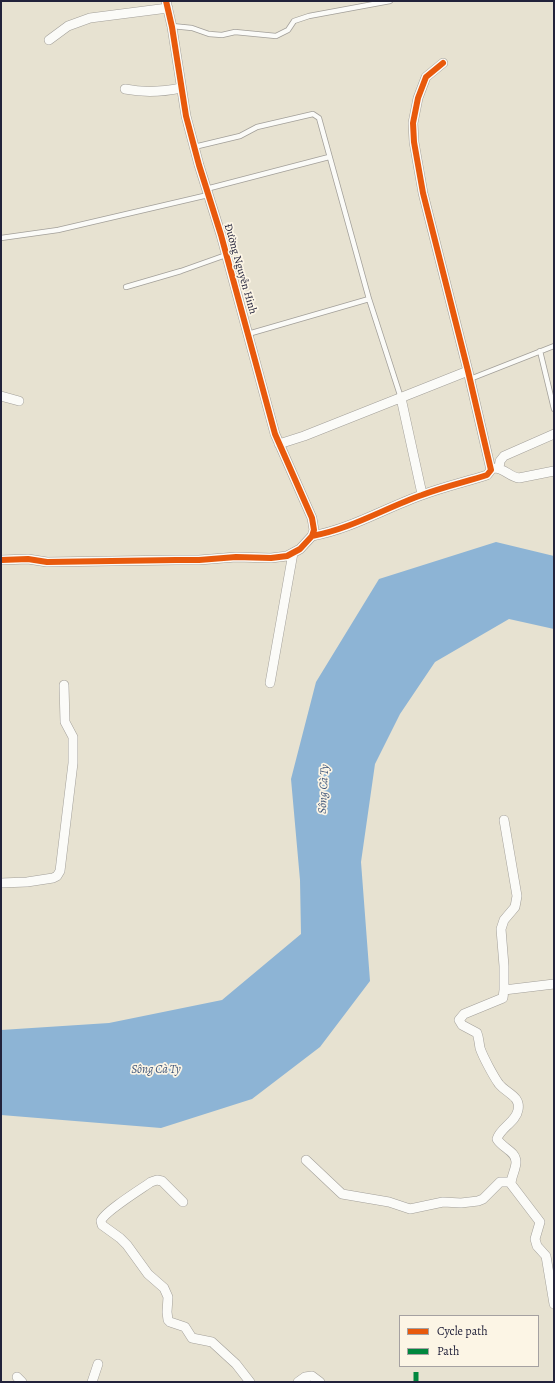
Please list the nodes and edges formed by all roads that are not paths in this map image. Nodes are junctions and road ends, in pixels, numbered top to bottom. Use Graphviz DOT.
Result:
graph roads {
  1 [pos="390,1"];
  2 [pos="167,5"];
  3 [pos="172,26"];
  4 [pos="49,40"];
  5 [pos="443,63"];
  6 [pos="181,88"];
  7 [pos="125,89"];
  8 [pos="194,147"];
  9 [pos="329,156"];
  10 [pos="207,192"];
  11 [pos="1,238"];
  12 [pos="226,254"];
  13 [pos="126,287"];
  14 [pos="369,299"];
  15 [pos="248,334"];
  16 [pos="554,346"];
  17 [pos="540,351"];
  18 [pos="469,375"];
  19 [pos="1,396"];
  20 [pos="401,398"];
  21 [pos="19,401"];
  22 [pos="554,409"];
  23 [pos="554,434"];
  24 [pos="279,444"];
  25 [pos="495,468"];
  26 [pos="554,471"];
  27 [pos="422,494"];
  28 [pos="312,536"];
  29 [pos="293,553"];
  30 [pos="1,560"];
  31 [pos="270,683"];
  32 [pos="64,685"];
  33 [pos="504,820"];
  34 [pos="1,883"];
  35 [pos="554,984"];
  36 [pos="504,990"];
  37 [pos="306,1160"];
  38 [pos="511,1182"];
  39 [pos="183,1202"];
  40 [pos="554,1304"];
  41 [pos="98,1364"];
  42 [pos="92,1382"];
  43 [pos="250,1382"];
  44 [pos="298,1382"];
  45 [pos="320,1382"];
  1 -- 3 [label="lane"];
  2 -- 3 [label="street, Đường Nguyễn Hinh"];
  2 -- 4 [label="street"];
  3 -- 6 [label="street, Đường Nguyễn Hinh"];
  5 -- 18 [label="street"];
  6 -- 7 [label="street"];
  6 -- 8 [label="street, Đường Nguyễn Hinh"];
  8 -- 9 [label="lane"];
  8 -- 10 [label="street, Đường Nguyễn Hinh"];
  9 -- 10 [label="lane"];
  9 -- 14 [label="lane"];
  10 -- 11 [label="lane"];
  10 -- 12 [label="street, Đường Nguyễn Hinh"];
  12 -- 13 [label="lane"];
  12 -- 15 [label="street, Đường Nguyễn Hinh"];
  14 -- 15 [label="lane"];
  14 -- 20 [label="lane"];
  15 -- 24 [label="street, Đường Nguyễn Hinh"];
  16 -- 17 [label="lane"];
  17 -- 18 [label="lane"];
  17 -- 22 [label="lane"];
  18 -- 20 [label="street"];
  18 -- 25 [label="street"];
  19 -- 21 [label="street"];
  20 -- 24 [label="street"];
  20 -- 27 [label="street"];
  23 -- 25 [label="street"];
  24 -- 28 [label="street, Đường Nguyễn Hinh"];
  25 -- 26 [label="street"];
  25 -- 27 [label="street"];
  27 -- 28 [label="street"];
  28 -- 29 [label="street"];
  29 -- 30 [label="street"];
  29 -- 31 [label="street"];
  32 -- 34 [label="street"];
  33 -- 36 [label="street"];
  35 -- 36 [label="street"];
  36 -- 38 [label="street"];
  37 -- 38 [label="street"];
  38 -- 40 [label="street"];
  39 -- 43 [label="street"];
  41 -- 42 [label="street"];
  44 -- 45 [label="street"];
}
